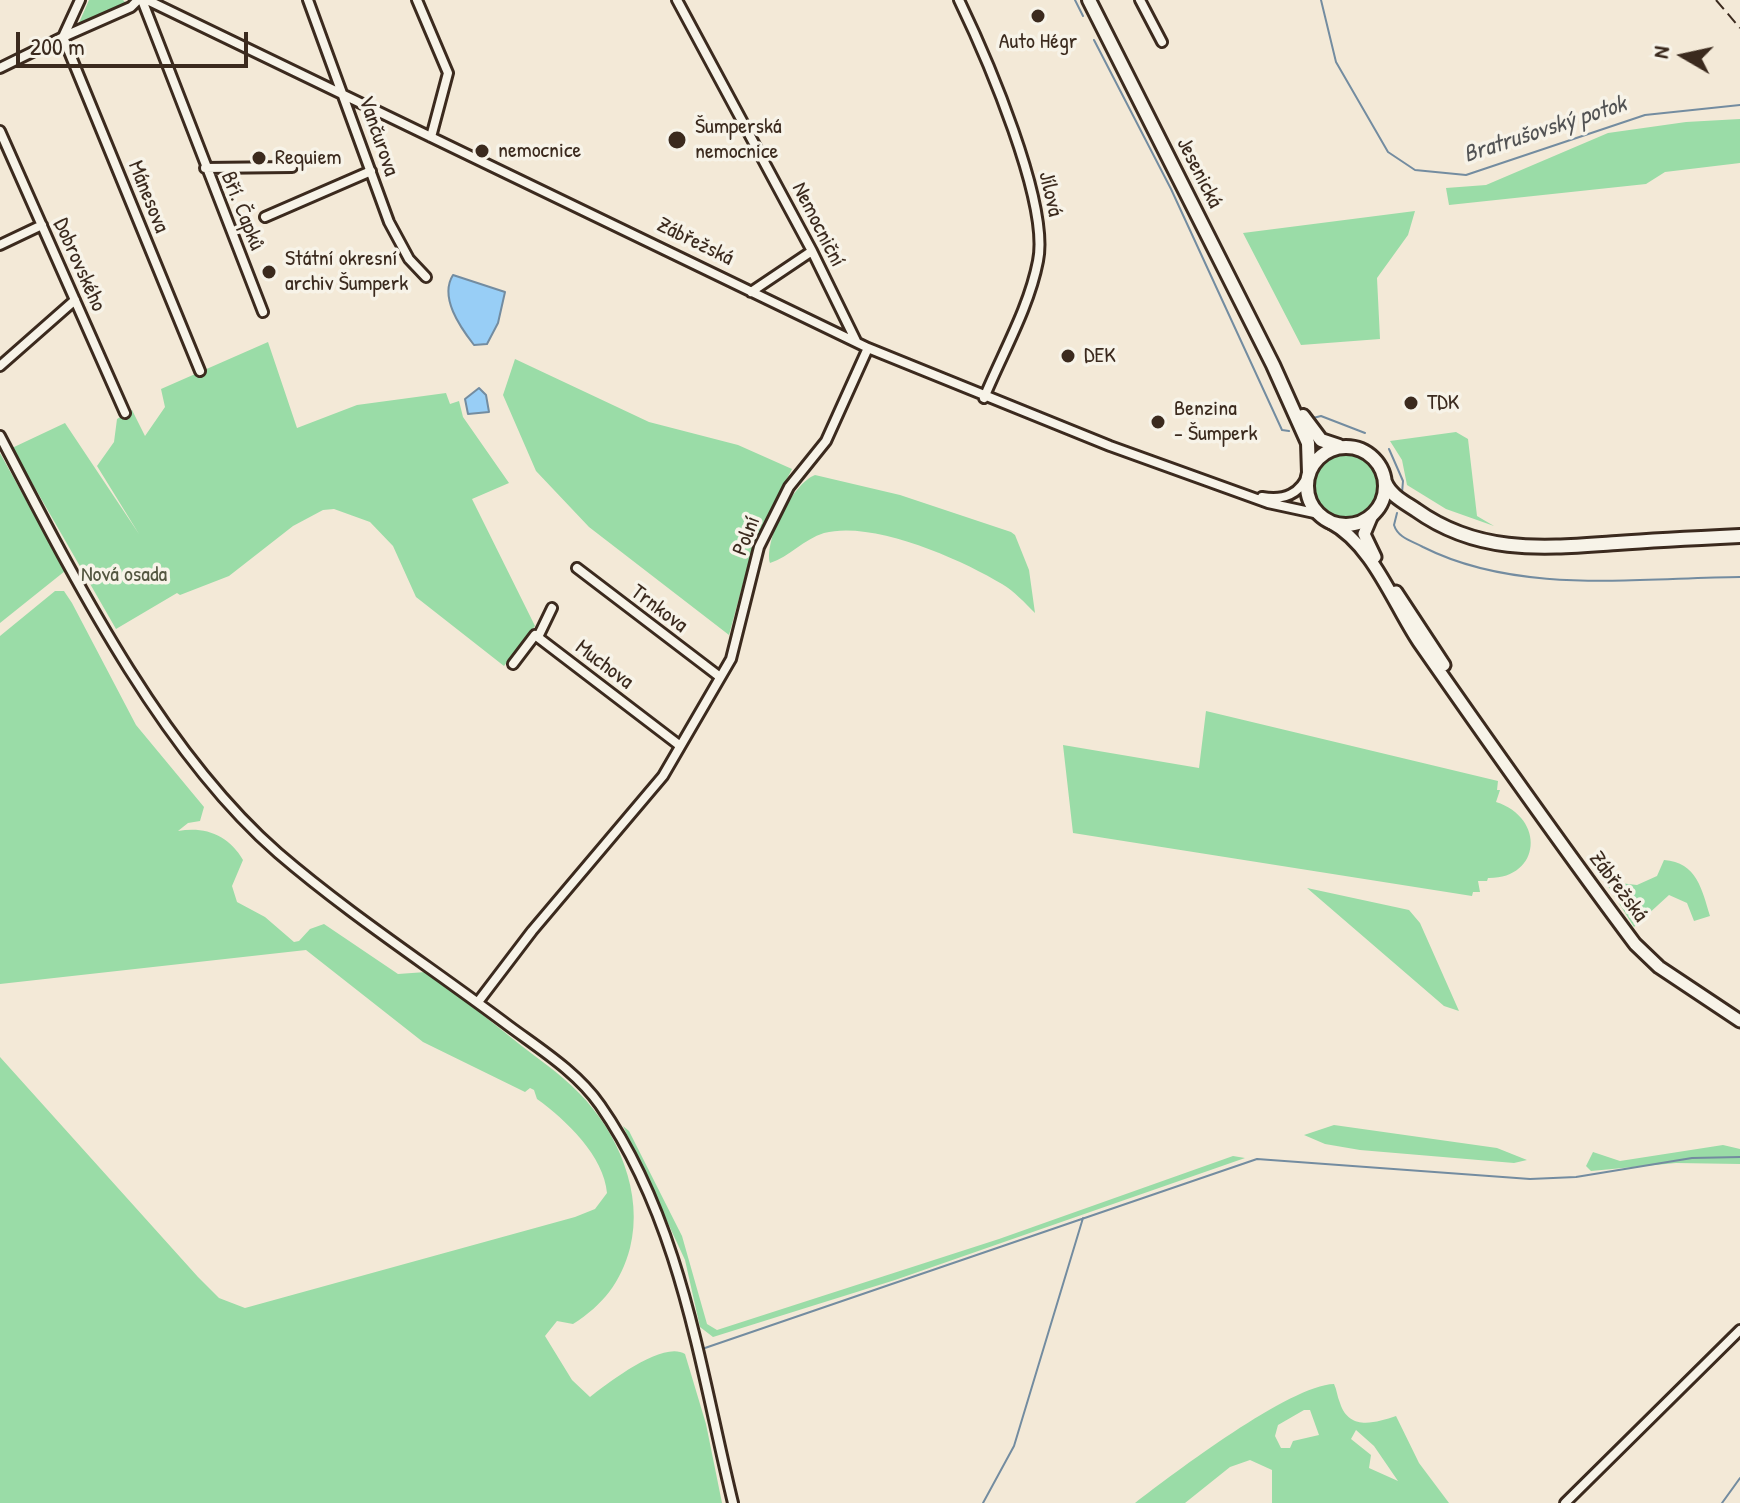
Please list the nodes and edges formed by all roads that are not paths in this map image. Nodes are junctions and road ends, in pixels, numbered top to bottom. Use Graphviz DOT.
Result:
graph roads {
  1 [pos="80,0"];
  2 [pos="143,0"];
  3 [pos="308,0"];
  4 [pos="417,0"];
  5 [pos="677,0"];
  6 [pos="959,0"];
  7 [pos="1089,0"];
  8 [pos="1140,0"];
  9 [pos="63,37"];
  10 [pos="1162,42"];
  11 [pos="0,68"];
  12 [pos="344,95"];
  13 [pos="0,131"];
  14 [pos="431,137"];
  15 [pos="10,153"];
  16 [pos="0,158"];
  17 [pos="292,167"];
  18 [pos="205,168"];
  19 [pos="371,171"];
  20 [pos="265,217"];
  21 [pos="42,225"];
  22 [pos="0,245"];
  23 [pos="812,251"];
  24 [pos="426,277"];
  25 [pos="751,292"];
  26 [pos="75,300"];
  27 [pos="263,312"];
  28 [pos="856,341"];
  29 [pos="868,348"];
  30 [pos="1273,365"];
  31 [pos="0,366"];
  32 [pos="200,371"];
  33 [pos="984,398"];
  34 [pos="125,413"];
  35 [pos="0,436"];
  36 [pos="1349,447"];
  37 [pos="1309,473"];
  38 [pos="1385,482"];
  39 [pos="1237,491"];
  40 [pos="1372,515"];
  41 [pos="1325,518"];
  42 [pos="1428,519"];
  43 [pos="1740,536"];
  44 [pos="577,568"];
  45 [pos="552,608"];
  46 [pos="538,637"];
  47 [pos="513,664"];
  48 [pos="720,677"];
  49 [pos="679,745"];
  50 [pos="1493,748"];
  51 [pos="478,1002"];
  52 [pos="1740,1021"];
  53 [pos="1740,1330"];
  54 [pos="733,1503"];
  55 [pos="1565,1503"];
  1 -- 9 [label="street"];
  2 -- 9 [label="street"];
  2 -- 12 [label="street, Zábřežská"];
  2 -- 18 [label="street, Bří. Čapků"];
  3 -- 12 [label="street, Vančurova"];
  4 -- 14 [label="street"];
  5 -- 23 [label="street, Nemocniční"];
  6 -- 33 [label="street, Jílová"];
  7 -- 30 [label="main road, Jesenická"];
  8 -- 10 [label="street"];
  9 -- 11 [label="street"];
  9 -- 32 [label="street, Mánesova"];
  12 -- 14 [label="street, Zábřežská"];
  12 -- 19 [label="street, Vančurova"];
  13 -- 15 [label="street, Dobrovského"];
  14 -- 25 [label="street, Zábřežská"];
  15 -- 16 [label="street"];
  15 -- 21 [label="street, Dobrovského"];
  17 -- 18 [label="street, Bří. Čapků"];
  18 -- 27 [label="street, Bří. Čapků"];
  19 -- 20 [label="street"];
  19 -- 24 [label="street, Vančurova"];
  21 -- 22 [label="street"];
  21 -- 26 [label="street, Dobrovského"];
  23 -- 25 [label="street"];
  23 -- 28 [label="street, Nemocniční"];
  25 -- 28 [label="street, Zábřežská"];
  26 -- 31 [label="street"];
  26 -- 34 [label="street, Dobrovského"];
  28 -- 29 [label="street, Zábřežská"];
  29 -- 33 [label="street, Zábřežská"];
  29 -- 48 [label="street, Polní"];
  30 -- 36 [label="main road, Jesenická"];
  30 -- 37 [label="main road, Jesenická"];
  33 -- 39 [label="street, Zábřežská"];
  35 -- 51 [label="street"];
  36 -- 37 [label="main road, Zábřežská"];
  36 -- 38 [label="main road"];
  37 -- 39 [label="street, Zábřežská"];
  37 -- 41 [label="main road"];
  38 -- 40 [label="main road, Zábřežská"];
  38 -- 42 [label="main road"];
  39 -- 41 [label="street, Zábřežská"];
  40 -- 41 [label="main road, Zábřežská"];
  40 -- 42 [label="main road"];
  40 -- 50 [label="main road, Zábřežská"];
  41 -- 50 [label="main road, Zábřežská"];
  42 -- 43 [label="main road"];
  44 -- 48 [label="street, Trnkova"];
  45 -- 46 [label="street"];
  46 -- 47 [label="street"];
  46 -- 49 [label="street, Muchova"];
  48 -- 49 [label="street, Polní"];
  49 -- 51 [label="street, Polní"];
  50 -- 52 [label="main road, Zábřežská"];
  51 -- 54 [label="street"];
  53 -- 55 [label="street"];
}
